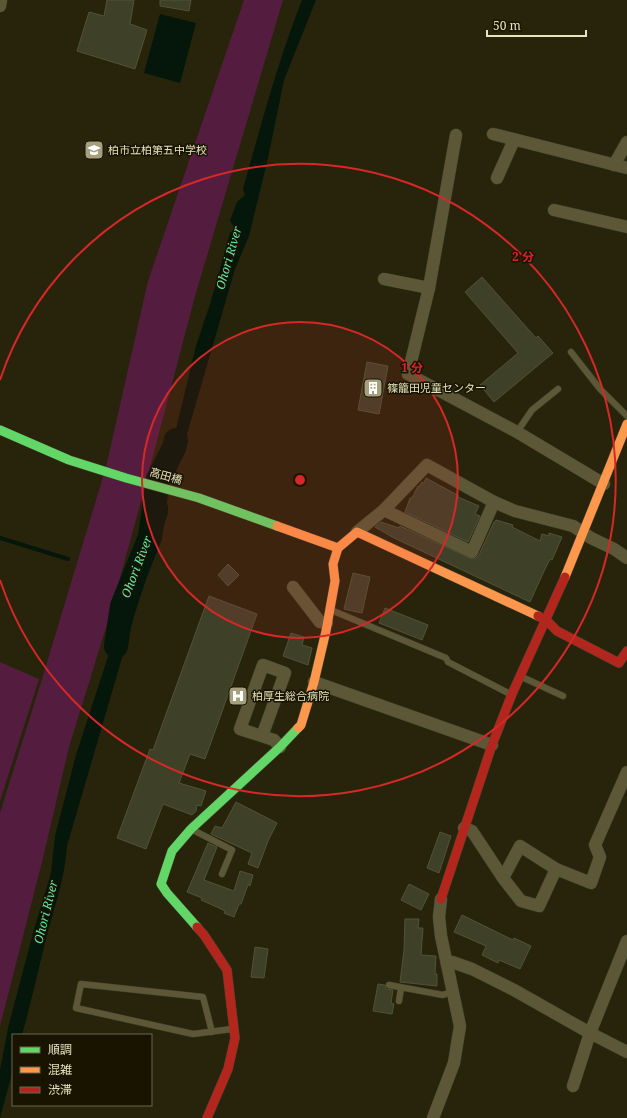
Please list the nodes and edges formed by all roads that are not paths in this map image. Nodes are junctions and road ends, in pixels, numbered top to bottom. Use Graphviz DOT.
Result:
graph roads {
  1 [pos="2,0"];
  2 [pos="0,6"];
  3 [pos="492,134"];
  4 [pos="456,135"];
  5 [pos="514,140"];
  6 [pos="627,142"];
  7 [pos="614,165"];
  8 [pos="627,168"];
  9 [pos="497,178"];
  10 [pos="554,210"];
  11 [pos="626,224"];
  12 [pos="384,279"];
  13 [pos="429,288"];
  14 [pos="571,352"];
  15 [pos="558,389"];
  16 [pos="627,416"];
  17 [pos="627,424"];
  18 [pos="0,430"];
  19 [pos="517,432"];
  20 [pos="604,484"];
  21 [pos="494,502"];
  22 [pos="384,510"];
  23 [pos="357,532"];
  24 [pos="583,532"];
  25 [pos="338,548"];
  26 [pos="627,558"];
  27 [pos="293,587"];
  28 [pos="330,610"];
  29 [pos="546,620"];
  30 [pos="328,623"];
  31 [pos="627,651"];
  32 [pos="623,665"];
  33 [pos="520,676"];
  34 [pos="314,682"];
  35 [pos="512,694"];
  36 [pos="563,696"];
  37 [pos="262,736"];
  38 [pos="492,745"];
  39 [pos="280,747"];
  40 [pos="627,772"];
  41 [pos="464,828"];
  42 [pos="191,829"];
  43 [pos="556,869"];
  44 [pos="222,874"];
  45 [pos="503,878"];
  46 [pos="442,899"];
  47 [pos="627,941"];
  48 [pos="447,964"];
  49 [pos="389,985"];
  50 [pos="401,988"];
  51 [pos="453,991"];
  52 [pos="399,1001"];
  53 [pos="234,1029"];
  54 [pos="212,1032"];
  55 [pos="590,1033"];
  56 [pos="627,1052"];
  57 [pos="573,1086"];
  58 [pos="207,1118"];
  59 [pos="433,1118"];
  1 -- 2 [label="street"];
  3 -- 5 [label="street"];
  4 -- 13 [label="street"];
  5 -- 7 [label="street"];
  5 -- 9 [label="street"];
  6 -- 7 [label="street"];
  7 -- 8 [label="street"];
  10 -- 11 [label="street"];
  12 -- 13 [label="street"];
  13 -- 19 [label="street"];
  14 -- 16 [label="lane"];
  15 -- 19 [label="lane"];
  17 -- 20 [label="street"];
  18 -- 25 [label="street, 高田橋"];
  19 -- 20 [label="street"];
  20 -- 24 [label="street"];
  21 -- 22 [label="street"];
  21 -- 22 [label="street"];
  21 -- 24 [label="street"];
  22 -- 23 [label="street"];
  23 -- 25 [label="street"];
  23 -- 29 [label="street"];
  24 -- 26 [label="street"];
  24 -- 29 [label="street"];
  25 -- 28 [label="street"];
  27 -- 30 [label="street"];
  28 -- 30 [label="street"];
  28 -- 35 [label="lane"];
  29 -- 32 [label="street"];
  29 -- 33 [label="street"];
  30 -- 34 [label="street"];
  31 -- 32 [label="street"];
  33 -- 35 [label="street"];
  33 -- 36 [label="lane"];
  34 -- 38 [label="street"];
  34 -- 39 [label="street"];
  35 -- 38 [label="street"];
  37 -- 37 [label="street"];
  37 -- 39 [label="street"];
  38 -- 41 [label="street"];
  39 -- 42 [label="street"];
  40 -- 43 [label="street"];
  41 -- 45 [label="street"];
  41 -- 46 [label="street"];
  42 -- 44 [label="lane"];
  42 -- 53 [label="street"];
  43 -- 45 [label="street"];
  43 -- 45 [label="street"];
  46 -- 48 [label="street"];
  47 -- 55 [label="street"];
  48 -- 51 [label="street"];
  48 -- 55 [label="street"];
  49 -- 50 [label="lane"];
  50 -- 51 [label="lane"];
  50 -- 52 [label="lane"];
  51 -- 59 [label="street"];
  53 -- 54 [label="lane"];
  53 -- 58 [label="street"];
  54 -- 54 [label="lane"];
  55 -- 56 [label="street"];
  55 -- 57 [label="street"];
}
